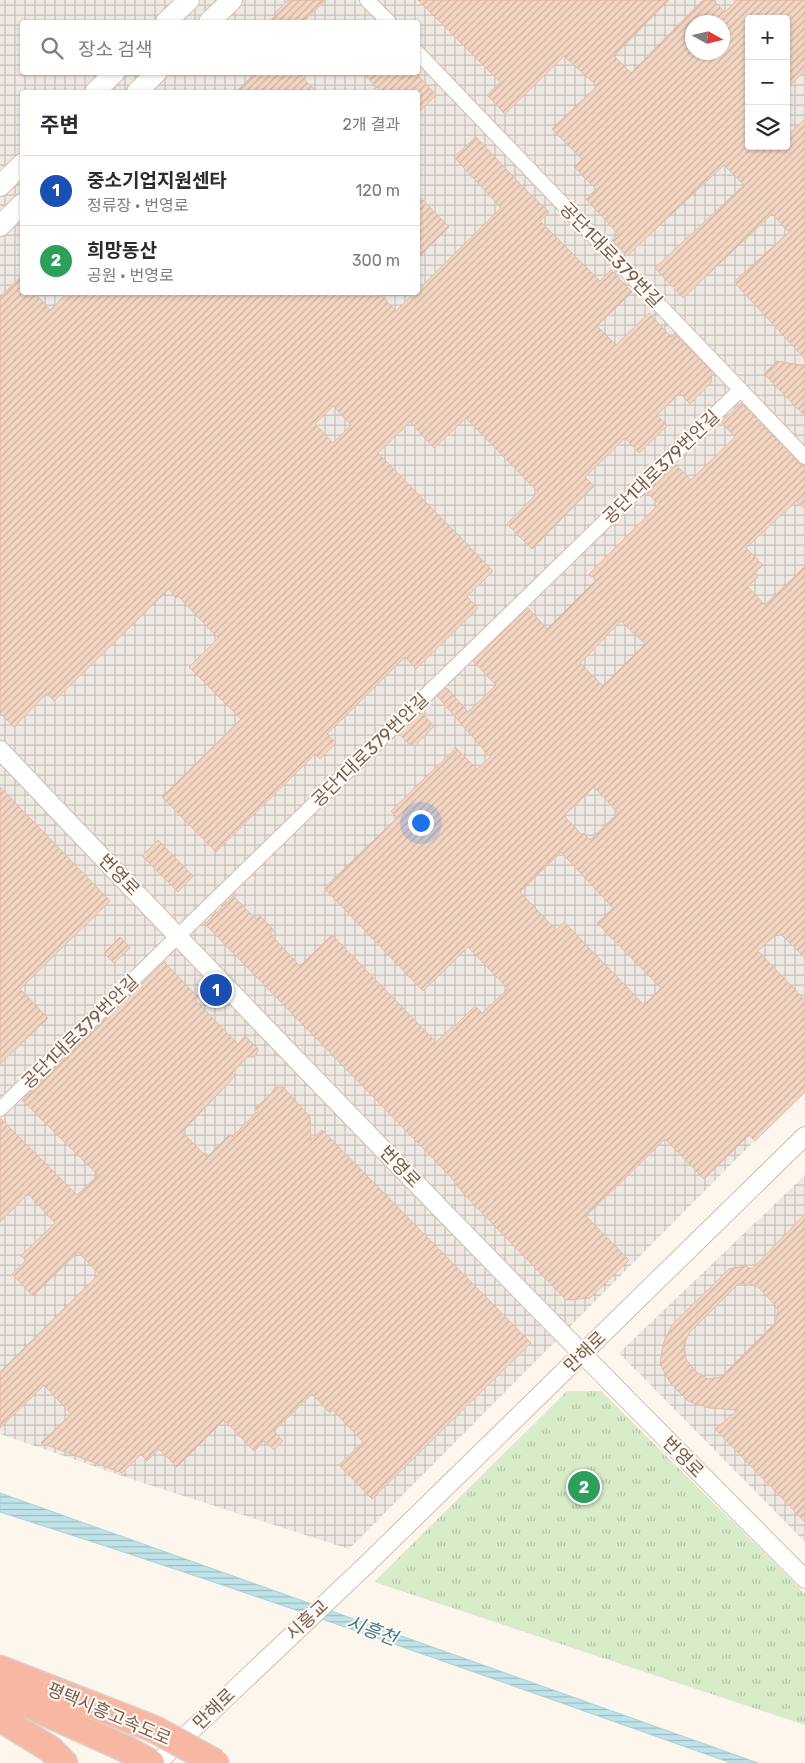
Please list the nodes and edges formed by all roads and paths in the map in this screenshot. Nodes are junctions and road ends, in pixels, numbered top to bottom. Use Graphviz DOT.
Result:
graph roads {
  1 [pos="189,0"];
  2 [pos="232,0"];
  3 [pos="367,0"];
  4 [pos="168,20"];
  5 [pos="210,20"];
  6 [pos="387,20"];
  7 [pos="420,55"];
  8 [pos="112,75"];
  9 [pos="154,75"];
  10 [pos="97,90"];
  11 [pos="139,90"];
  12 [pos="20,166"];
  13 [pos="0,186"];
  14 [pos="20,206"];
  15 [pos="0,226"];
  16 [pos="740,390"];
  17 [pos="805,456"];
  18 [pos="0,750"];
  19 [pos="178,937"];
  20 [pos="0,1109"];
  21 [pos="805,1136"];
  22 [pos="582,1355"];
  23 [pos="364,1566"];
  24 [pos="805,1579"];
  25 [pos="0,1669"];
  26 [pos="250,1675"];
  27 [pos="0,1692"];
  28 [pos="0,1718"];
  29 [pos="64,1763"];
  30 [pos="151,1763"];
  31 [pos="157,1763"];
  32 [pos="216,1763"];
  1 -- 4 [label="main road"];
  2 -- 5 [label="main road"];
  3 -- 6 [label="street"];
  7 -- 16 [label="street, 공단1대로379번길"];
  8 -- 10 [label="main road"];
  9 -- 11 [label="main road"];
  12 -- 13 [label="main road"];
  14 -- 15 [label="main road"];
  16 -- 17 [label="street, 공단1대로379번길"];
  16 -- 19 [label="street, 공단1대로379번안길"];
  18 -- 19 [label="street, 번영로"];
  19 -- 20 [label="street, 공단1대로379번안길"];
  19 -- 22 [label="street, 번영로"];
  21 -- 22 [label="street, 만해로"];
  22 -- 23 [label="street, 만해로"];
  22 -- 24 [label="street, 번영로"];
  23 -- 26 [label="street, 시흥교"];
  25 -- 32 [label="highway, 평택시흥고속도로, bridge"];
  26 -- 31 [label="street, 만해로"];
  27 -- 30 [label="highway, 평택시흥고속도로"];
  28 -- 29 [label="highway"];
}
